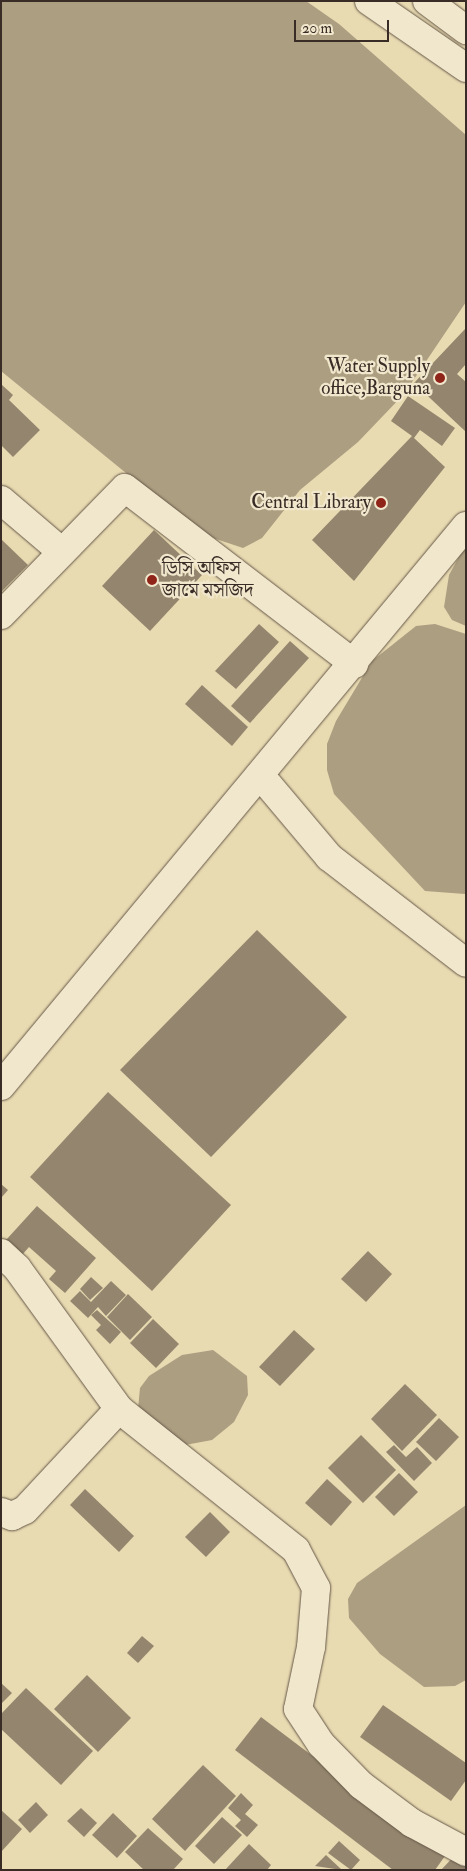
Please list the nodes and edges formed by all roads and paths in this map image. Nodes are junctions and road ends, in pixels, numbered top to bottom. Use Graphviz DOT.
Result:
graph roads {
  1 [pos="369,1"];
  2 [pos="427,1"];
  3 [pos="466,30"];
  4 [pos="466,68"];
  5 [pos="1,500"];
  6 [pos="466,526"];
  7 [pos="62,552"];
  8 [pos="1,615"];
  9 [pos="354,664"];
  10 [pos="260,775"];
  11 [pos="466,963"];
  12 [pos="1,1086"];
  13 [pos="1,1253"];
  14 [pos="119,1408"];
  15 [pos="1,1512"];
  16 [pos="466,1852"];
  1 -- 4 [label="street"];
  2 -- 3 [label="street"];
  5 -- 7 [label="street"];
  6 -- 9 [label="street"];
  7 -- 8 [label="street"];
  7 -- 9 [label="street"];
  9 -- 10 [label="street"];
  10 -- 11 [label="street"];
  10 -- 12 [label="street"];
  13 -- 14 [label="street"];
  14 -- 15 [label="street"];
  14 -- 16 [label="street"];
}
